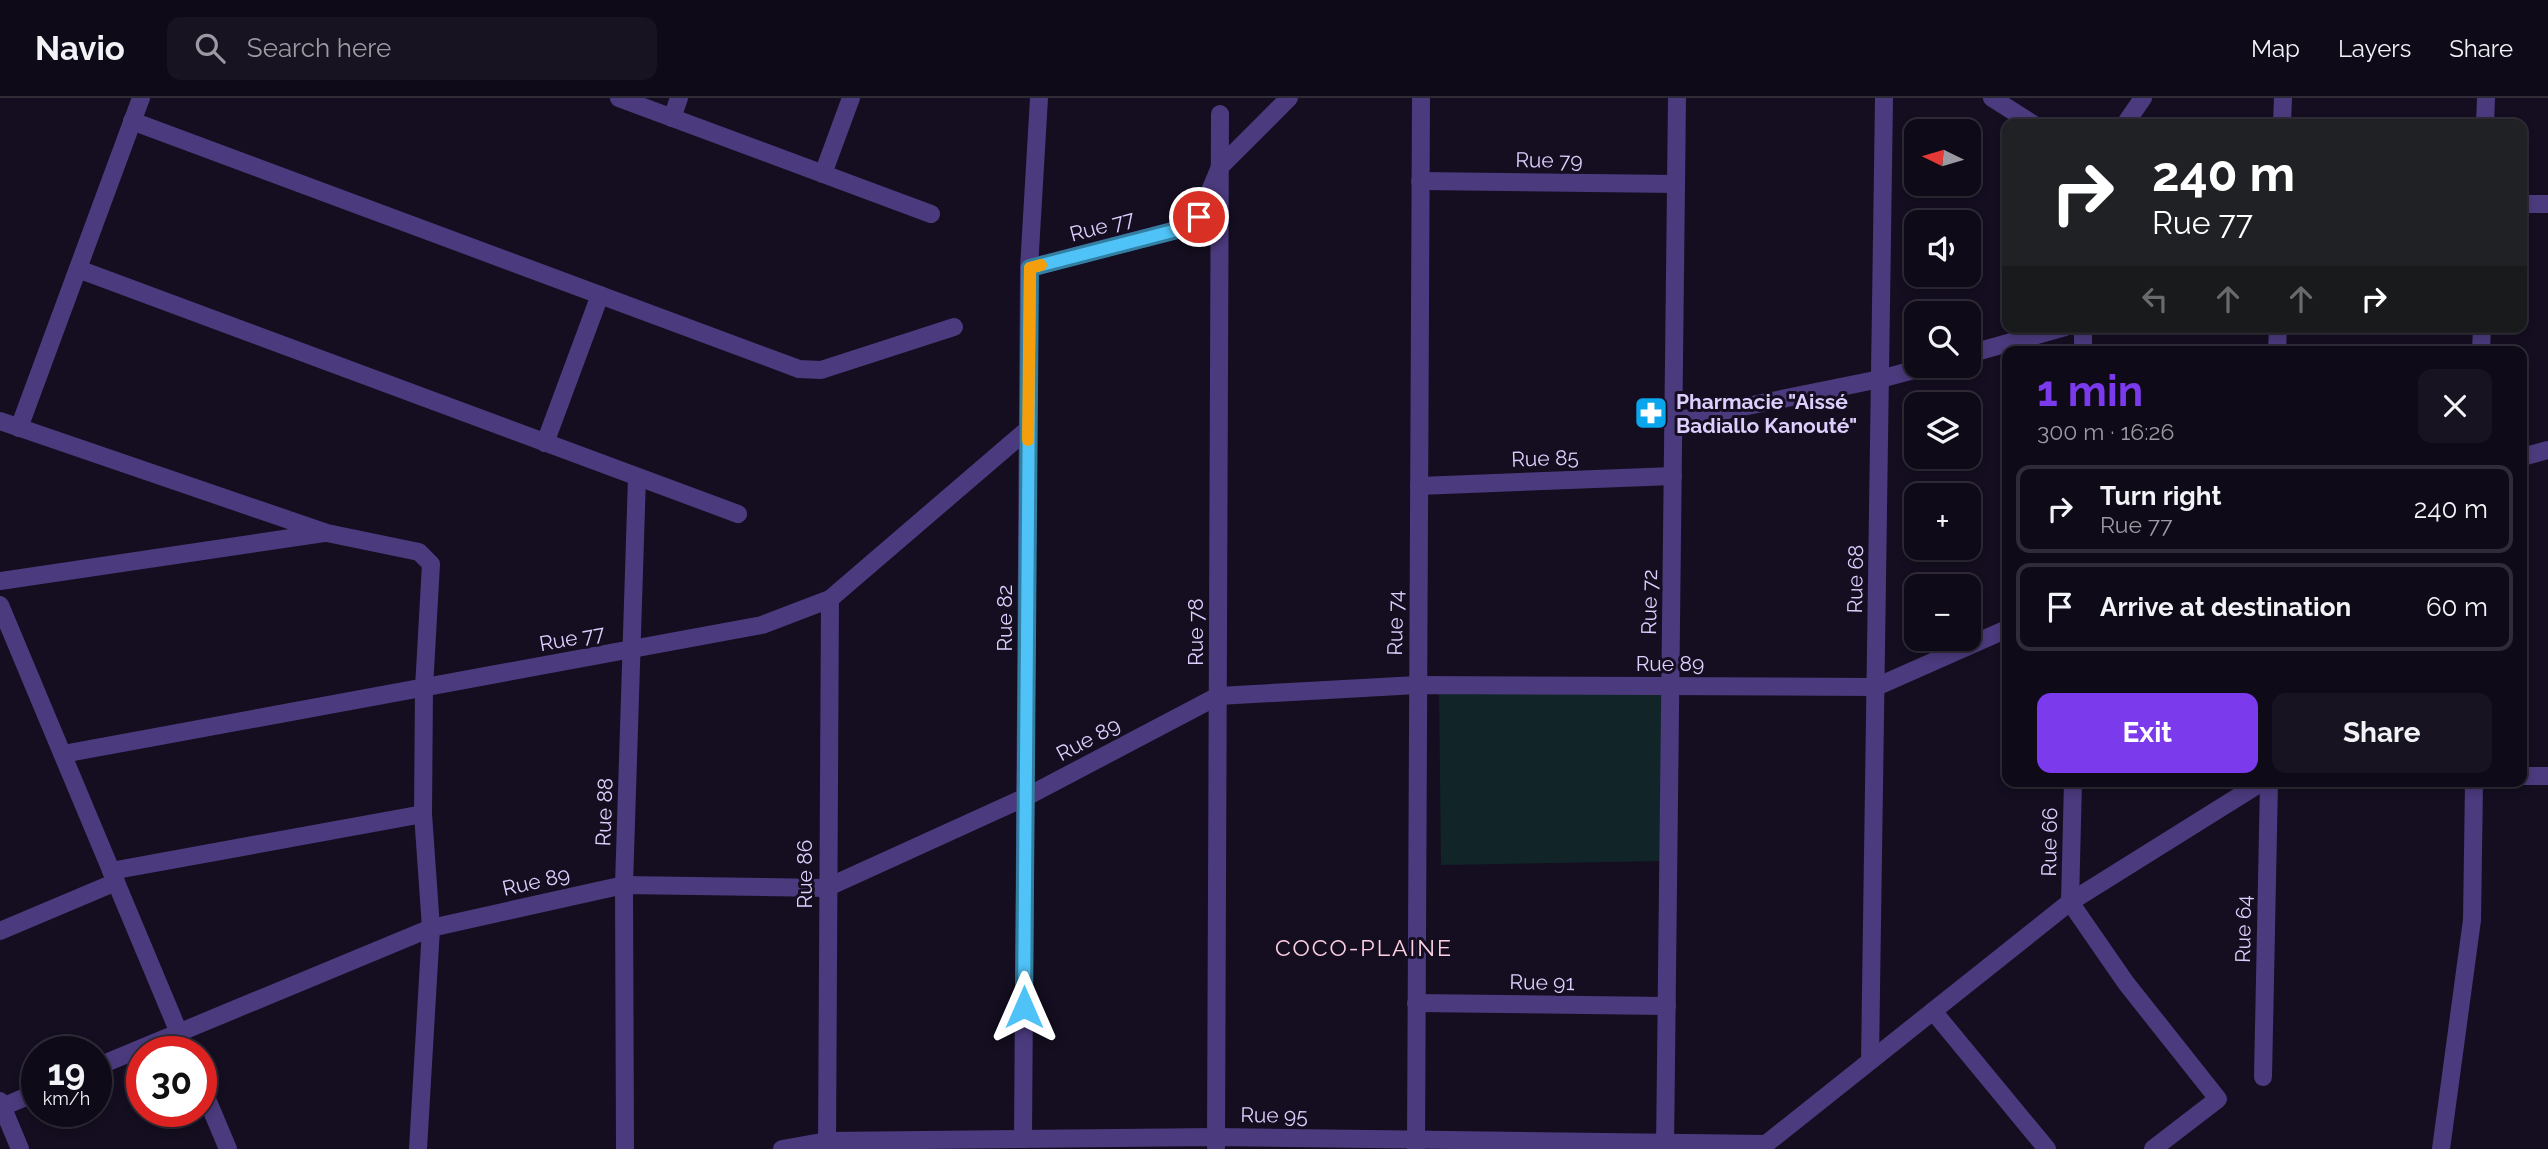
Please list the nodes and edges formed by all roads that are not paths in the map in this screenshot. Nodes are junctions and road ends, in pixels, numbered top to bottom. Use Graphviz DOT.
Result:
graph roads {
  1 [pos="141,98"];
  2 [pos="619,98"];
  3 [pos="679,98"];
  4 [pos="851,98"];
  5 [pos="1039,98"];
  6 [pos="1289,98"];
  7 [pos="1421,98"];
  8 [pos="1678,98"];
  9 [pos="1884,98"];
  10 [pos="1992,98"];
  11 [pos="2143,98"];
  12 [pos="2283,98"];
  13 [pos="2486,98"];
  14 [pos="1220,114"];
  15 [pos="672,118"];
  16 [pos="2025,119"];
  17 [pos="2128,119"];
  18 [pos="2282,119"];
  19 [pos="2485,119"];
  20 [pos="132,121"];
  21 [pos="1220,167"];
  22 [pos="823,174"];
  23 [pos="1420,181"];
  24 [pos="1676,184"];
  25 [pos="2527,204"];
  26 [pos="2548,204"];
  27 [pos="931,214"];
  28 [pos="1030,268"];
  29 [pos="78,269"];
  30 [pos="600,295"];
  31 [pos="954,327"];
  32 [pos="2044,333"];
  33 [pos="1981,352"];
  34 [pos="1904,373"];
  35 [pos="1880,379"];
  36 [pos="0,421"];
  37 [pos="1674,421"];
  38 [pos="19,428"];
  39 [pos="1028,429"];
  40 [pos="545,443"];
  41 [pos="2548,450"];
  42 [pos="2527,456"];
  43 [pos="1673,476"];
  44 [pos="637,477"];
  45 [pos="1419,485"];
  46 [pos="738,514"];
  47 [pos="327,533"];
  48 [pos="0,581"];
  49 [pos="830,600"];
  50 [pos="0,605"];
  51 [pos="2002,631"];
  52 [pos="632,650"];
  53 [pos="1417,685"];
  54 [pos="1671,686"];
  55 [pos="1876,687"];
  56 [pos="424,688"];
  57 [pos="1218,696"];
  58 [pos="62,754"];
  59 [pos="2527,776"];
  60 [pos="2548,776"];
  61 [pos="2073,787"];
  62 [pos="2254,787"];
  63 [pos="2269,787"];
  64 [pos="2474,787"];
  65 [pos="1026,797"];
  66 [pos="424,814"];
  67 [pos="114,876"];
  68 [pos="624,885"];
  69 [pos="826,888"];
  70 [pos="2070,902"];
  71 [pos="430,928"];
  72 [pos="0,931"];
  73 [pos="1416,1003"];
  74 [pos="1667,1006"];
  75 [pos="1933,1011"];
  76 [pos="179,1031"];
  77 [pos="181,1036"];
  78 [pos="112,1060"];
  79 [pos="1870,1061"];
  80 [pos="2263,1077"];
  81 [pos="21,1098"];
  82 [pos="1,1105"];
  83 [pos="217,1123"];
  84 [pos="1023,1139"];
  85 [pos="1216,1143"];
  86 [pos="827,1145"];
  87 [pos="1416,1145"];
  88 [pos="1665,1147"];
  89 [pos="20,1149"];
  90 [pos="228,1149"];
  91 [pos="418,1149"];
  92 [pos="625,1149"];
  93 [pos="782,1149"];
  94 [pos="2047,1149"];
  95 [pos="2154,1149"];
  96 [pos="2441,1149"];
  1 -- 20 [label="street"];
  2 -- 15 [label="street"];
  3 -- 15 [label="street"];
  4 -- 22 [label="street"];
  5 -- 28 [label="street, Rue 82"];
  6 -- 21 [label="street, Rue 77"];
  7 -- 23 [label="street, Rue 74"];
  8 -- 24 [label="street, Rue 72"];
  9 -- 35 [label="street, Rue 68"];
  10 -- 16 [label="street"];
  11 -- 17 [label="street"];
  12 -- 18 [label="street"];
  13 -- 19 [label="street"];
  14 -- 21 [label="street, Rue 78"];
  15 -- 22 [label="street"];
  20 -- 29 [label="street"];
  20 -- 30 [label="street"];
  21 -- 28 [label="street, Rue 77"];
  21 -- 57 [label="street, Rue 78"];
  22 -- 27 [label="street"];
  23 -- 24 [label="street, Rue 79"];
  23 -- 45 [label="street, Rue 74"];
  24 -- 37 [label="street, Rue 72"];
  25 -- 26 [label="street"];
  28 -- 39 [label="street, Rue 82"];
  29 -- 38 [label="street"];
  29 -- 40 [label="street"];
  30 -- 31 [label="street"];
  30 -- 40 [label="street"];
  32 -- 33 [label="street"];
  34 -- 35 [label="street"];
  35 -- 37 [label="street"];
  35 -- 55 [label="street, Rue 68"];
  36 -- 38 [label="street"];
  37 -- 43 [label="street, Rue 72"];
  38 -- 47 [label="street"];
  39 -- 49 [label="street, Rue 77"];
  39 -- 65 [label="street, Rue 82"];
  40 -- 44 [label="street"];
  41 -- 42 [label="street"];
  43 -- 45 [label="street, Rue 85"];
  43 -- 54 [label="street, Rue 72"];
  44 -- 46 [label="street"];
  44 -- 52 [label="street, Rue 88"];
  45 -- 53 [label="street, Rue 74"];
  47 -- 48 [label="street"];
  47 -- 56 [label="street"];
  49 -- 52 [label="street, Rue 77"];
  49 -- 69 [label="street, Rue 86"];
  50 -- 58 [label="street"];
  51 -- 55 [label="street, Rue 89"];
  52 -- 56 [label="street, Rue 77"];
  52 -- 68 [label="street, Rue 88"];
  53 -- 54 [label="street, Rue 89"];
  53 -- 57 [label="street, Rue 89"];
  53 -- 73 [label="street, Rue 74"];
  54 -- 55 [label="street, Rue 89"];
  54 -- 74 [label="street, Rue 72"];
  55 -- 79 [label="street, Rue 68"];
  56 -- 58 [label="street, Rue 77"];
  56 -- 66 [label="street"];
  57 -- 65 [label="street, Rue 89"];
  57 -- 85 [label="street, Rue 78"];
  58 -- 67 [label="street"];
  59 -- 60 [label="street"];
  61 -- 70 [label="street, Rue 66"];
  62 -- 70 [label="street"];
  63 -- 80 [label="street, Rue 64"];
  64 -- 96 [label="street"];
  65 -- 69 [label="street, Rue 89"];
  65 -- 84 [label="street, Rue 82"];
  66 -- 67 [label="street"];
  66 -- 71 [label="street"];
  67 -- 72 [label="street"];
  67 -- 76 [label="street"];
  68 -- 69 [label="street, Rue 89"];
  68 -- 71 [label="street, Rue 89"];
  68 -- 92 [label="street, Rue 88"];
  69 -- 86 [label="street, Rue 86"];
  70 -- 75 [label="street"];
  70 -- 95 [label="street"];
  71 -- 76 [label="street, Rue 89"];
  71 -- 91 [label="street"];
  73 -- 74 [label="street, Rue 91"];
  73 -- 87 [label="street, Rue 74"];
  74 -- 88 [label="street, Rue 72"];
  75 -- 79 [label="street"];
  75 -- 94 [label="street"];
  76 -- 77 [label="street"];
  76 -- 78 [label="street, Rue 89"];
  79 -- 88 [label="street, Rue 95"];
  81 -- 82 [label="street"];
  82 -- 89 [label="street"];
  83 -- 90 [label="street"];
  84 -- 85 [label="street, Rue 95"];
  84 -- 86 [label="street, Rue 95"];
  85 -- 87 [label="street, Rue 95"];
  86 -- 93 [label="street, Rue 95"];
  87 -- 88 [label="street, Rue 95"];
}
